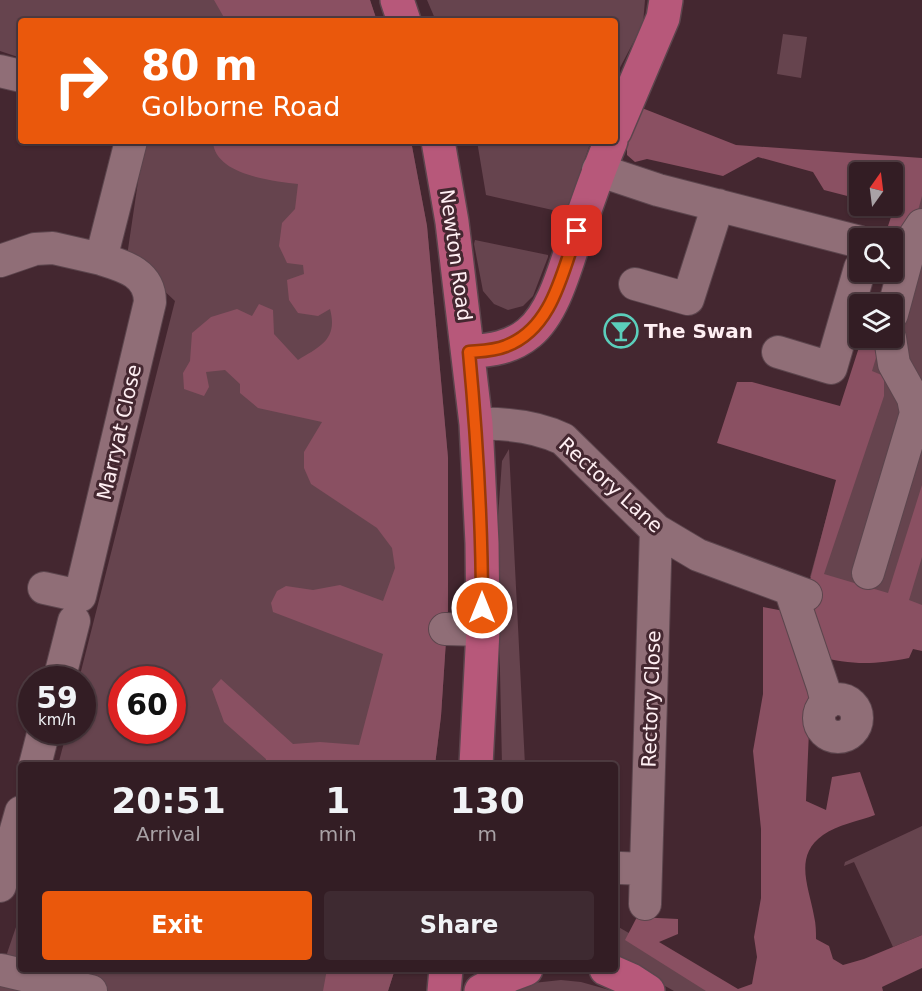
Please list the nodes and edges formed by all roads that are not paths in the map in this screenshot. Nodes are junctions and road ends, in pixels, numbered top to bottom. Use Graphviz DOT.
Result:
graph roads {
  1 [pos="398,0"];
  2 [pos="666,0"];
  3 [pos="403,18"];
  4 [pos="0,71"];
  5 [pos="18,75"];
  6 [pos="618,124"];
  7 [pos="130,144"];
  8 [pos="439,144"];
  9 [pos="610,144"];
  10 [pos="598,171"];
  11 [pos="718,205"];
  12 [pos="922,225"];
  13 [pos="849,239"];
  14 [pos="101,259"];
  15 [pos="0,261"];
  16 [pos="856,282"];
  17 [pos="635,284"];
  18 [pos="897,294"];
  19 [pos="892,348"];
  20 [pos="469,352"];
  21 [pos="778,352"];
  22 [pos="476,424"];
  23 [pos="656,530"];
  24 [pos="868,573"];
  25 [pos="44,588"];
  26 [pos="74,621"];
  27 [pos="445,629"];
  28 [pos="483,630"];
  29 [pos="63,666"];
  30 [pos="827,703"];
  31 [pos="40,744"];
  32 [pos="36,762"];
  33 [pos="476,762"];
  34 [pos="18,823"];
  35 [pos="0,886"];
  36 [pos="645,904"];
  37 [pos="1,966"];
  38 [pos="18,971"];
  39 [pos="23,972"];
  40 [pos="446,972"];
  41 [pos="518,972"];
  42 [pos="613,972"];
  43 [pos="91,991"];
  44 [pos="444,991"];
  45 [pos="481,991"];
  46 [pos="648,991"];
  1 -- 3 [label="main road"];
  2 -- 6 [label="main road"];
  4 -- 5 [label="street"];
  7 -- 14 [label="street"];
  8 -- 20 [label="main road, Newton Road"];
  9 -- 10 [label="main road"];
  10 -- 11 [label="street"];
  10 -- 20 [label="main road"];
  11 -- 13 [label="street"];
  11 -- 17 [label="street"];
  12 -- 18 [label="street"];
  14 -- 15 [label="street, Marryat Close"];
  14 -- 25 [label="street, Marryat Close"];
  16 -- 21 [label="street"];
  19 -- 24 [label="street"];
  20 -- 22 [label="main road, Newton Road"];
  22 -- 23 [label="street, Rectory Lane"];
  22 -- 28 [label="main road, Newton Road"];
  23 -- 30 [label="street, Rectory Lane"];
  23 -- 36 [label="street, Rectory Close"];
  26 -- 29 [label="street"];
  27 -- 28 [label="street"];
  28 -- 33 [label="main road, Newton Road"];
  31 -- 32 [label="street"];
  34 -- 35 [label="street"];
  37 -- 38 [label="street"];
  39 -- 43 [label="street"];
  40 -- 44 [label="main road"];
  41 -- 45 [label="main road"];
  42 -- 46 [label="main road"];
}
